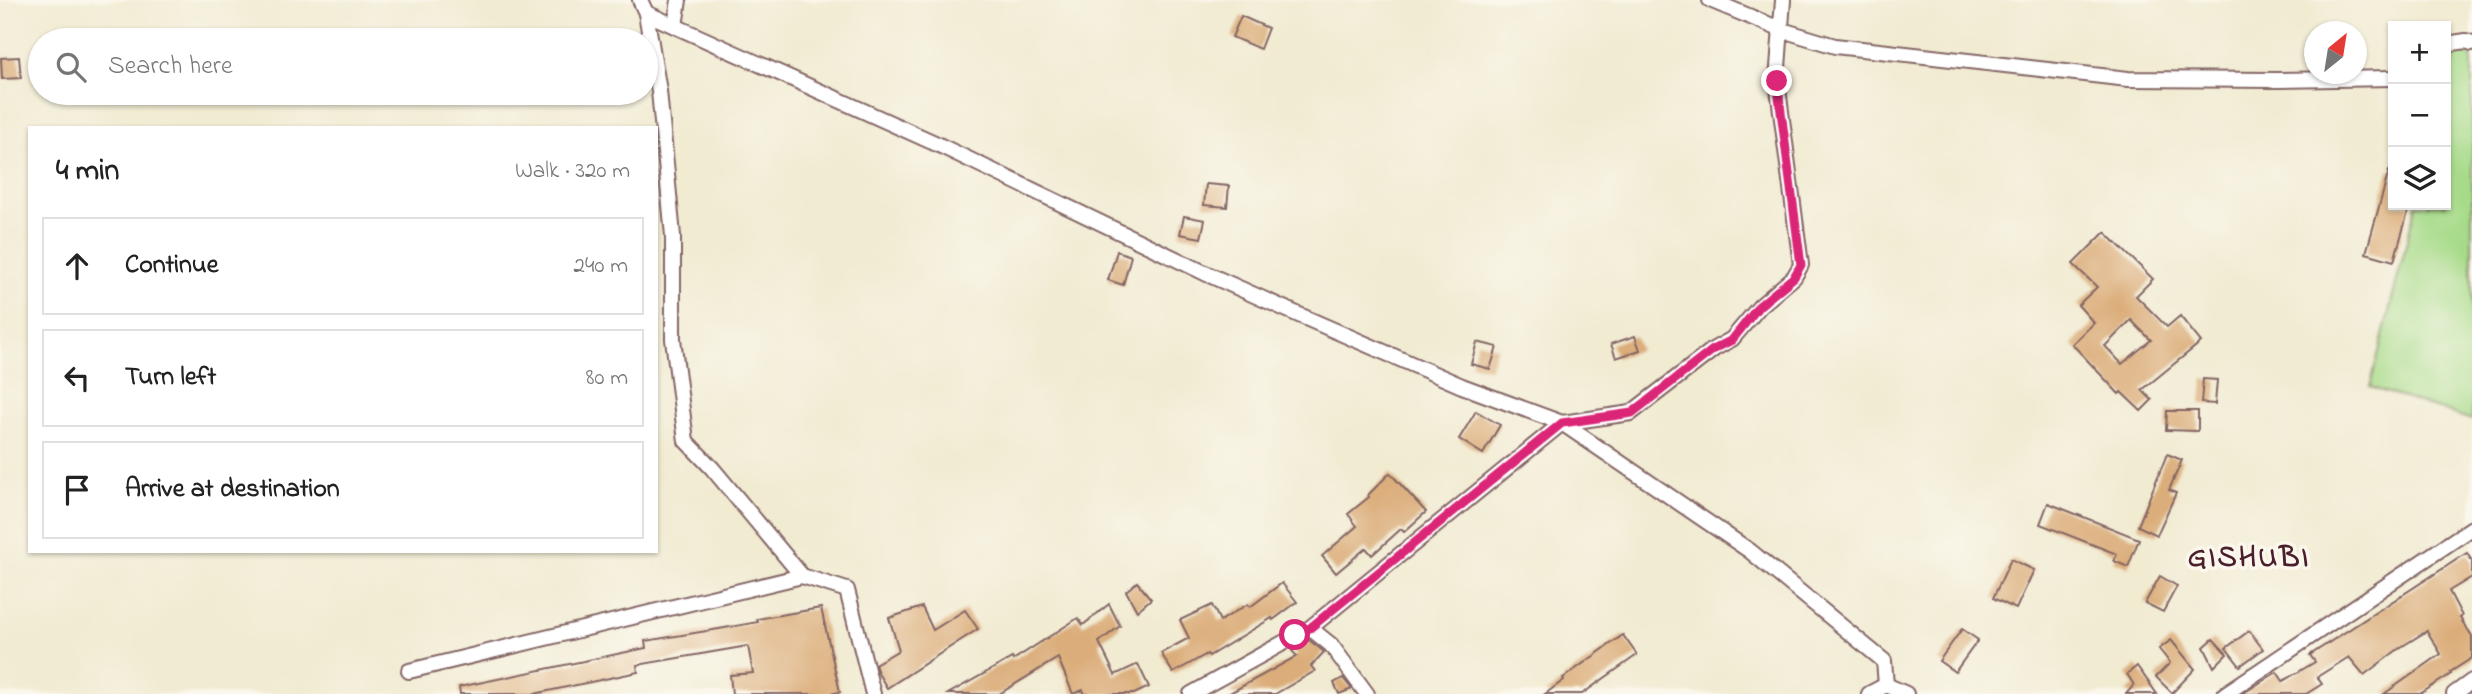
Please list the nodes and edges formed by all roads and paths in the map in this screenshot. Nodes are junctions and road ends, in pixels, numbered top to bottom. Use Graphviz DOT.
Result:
graph roads {
  1 [pos="679,0"];
  2 [pos="1710,0"];
  3 [pos="1783,0"];
  4 [pos="643,7"];
  5 [pos="675,26"];
  6 [pos="647,28"];
  7 [pos="1782,30"];
  8 [pos="2451,43"];
  9 [pos="2472,43"];
  10 [pos="2388,78"];
  11 [pos="658,86"];
  12 [pos="1562,423"];
  13 [pos="2472,528"];
  14 [pos="802,576"];
  15 [pos="1310,628"];
  16 [pos="409,671"];
  17 [pos="2472,681"];
  18 [pos="1886,685"];
  19 [pos="868,693"];
  20 [pos="1191,694"];
  21 [pos="1367,694"];
  22 [pos="1869,694"];
  23 [pos="1906,694"];
  24 [pos="2225,694"];
  25 [pos="2454,694"];
  1 -- 5 [label="street"];
  2 -- 7 [label="street"];
  3 -- 7 [label="street"];
  4 -- 5 [label="street"];
  4 -- 6 [label="street"];
  5 -- 12 [label="street"];
  7 -- 10 [label="street"];
  7 -- 12 [label="street"];
  8 -- 9 [label="street"];
  11 -- 14 [label="street"];
  12 -- 15 [label="street"];
  12 -- 18 [label="street"];
  13 -- 24 [label="street"];
  14 -- 16 [label="street"];
  14 -- 19 [label="street"];
  15 -- 20 [label="street"];
  15 -- 21 [label="street"];
  17 -- 25 [label="street"];
  18 -- 22 [label="street"];
  18 -- 23 [label="street"];
}
